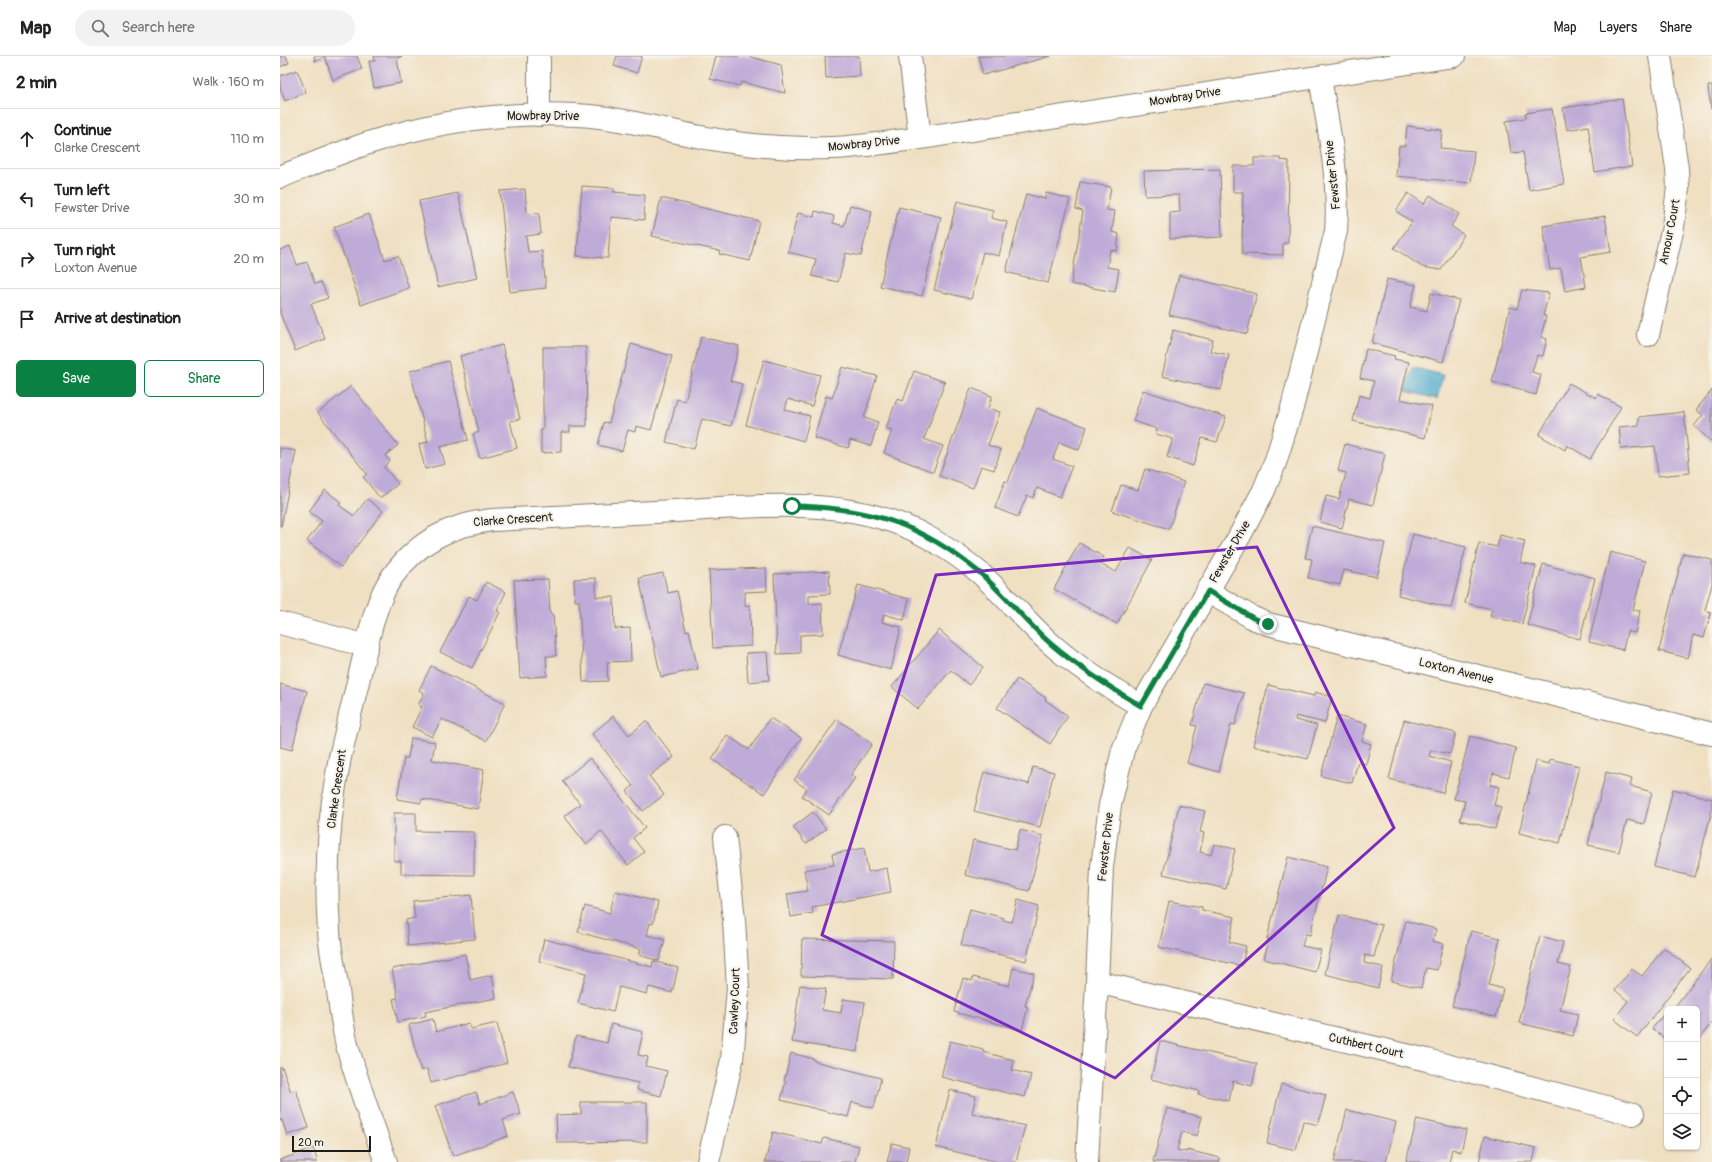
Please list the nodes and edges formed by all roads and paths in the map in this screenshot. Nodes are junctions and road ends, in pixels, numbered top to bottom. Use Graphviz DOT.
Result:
graph roads {
  1 [pos="539,56"];
  2 [pos="910,56"];
  3 [pos="1454,56"];
  4 [pos="1660,56"];
  5 [pos="1320,76"];
  6 [pos="539,115"];
  7 [pos="920,138"];
  8 [pos="280,177"];
  9 [pos="1648,335"];
  10 [pos="1208,591"];
  11 [pos="280,623"];
  12 [pos="367,646"];
  13 [pos="1141,706"];
  14 [pos="1712,734"];
  15 [pos="725,837"];
  16 [pos="1097,982"];
  17 [pos="1633,1114"];
  18 [pos="386,1162"];
  19 [pos="708,1162"];
  20 [pos="1087,1162"];
  1 -- 6 [label="street"];
  2 -- 7 [label="street"];
  3 -- 5 [label="street, Mowbray Drive"];
  4 -- 9 [label="street, Amour Court"];
  5 -- 7 [label="street, Mowbray Drive"];
  5 -- 10 [label="street, Fewster Drive"];
  6 -- 7 [label="street, Mowbray Drive"];
  6 -- 8 [label="street, Mowbray Drive"];
  10 -- 13 [label="street, Fewster Drive"];
  10 -- 14 [label="street, Loxton Avenue"];
  11 -- 12 [label="street"];
  12 -- 13 [label="street, Clarke Crescent"];
  12 -- 18 [label="street, Clarke Crescent"];
  13 -- 16 [label="street, Fewster Drive"];
  15 -- 19 [label="street, Cawley Court"];
  16 -- 17 [label="street, Cuthbert Court"];
  16 -- 20 [label="street, Fewster Drive"];
}
